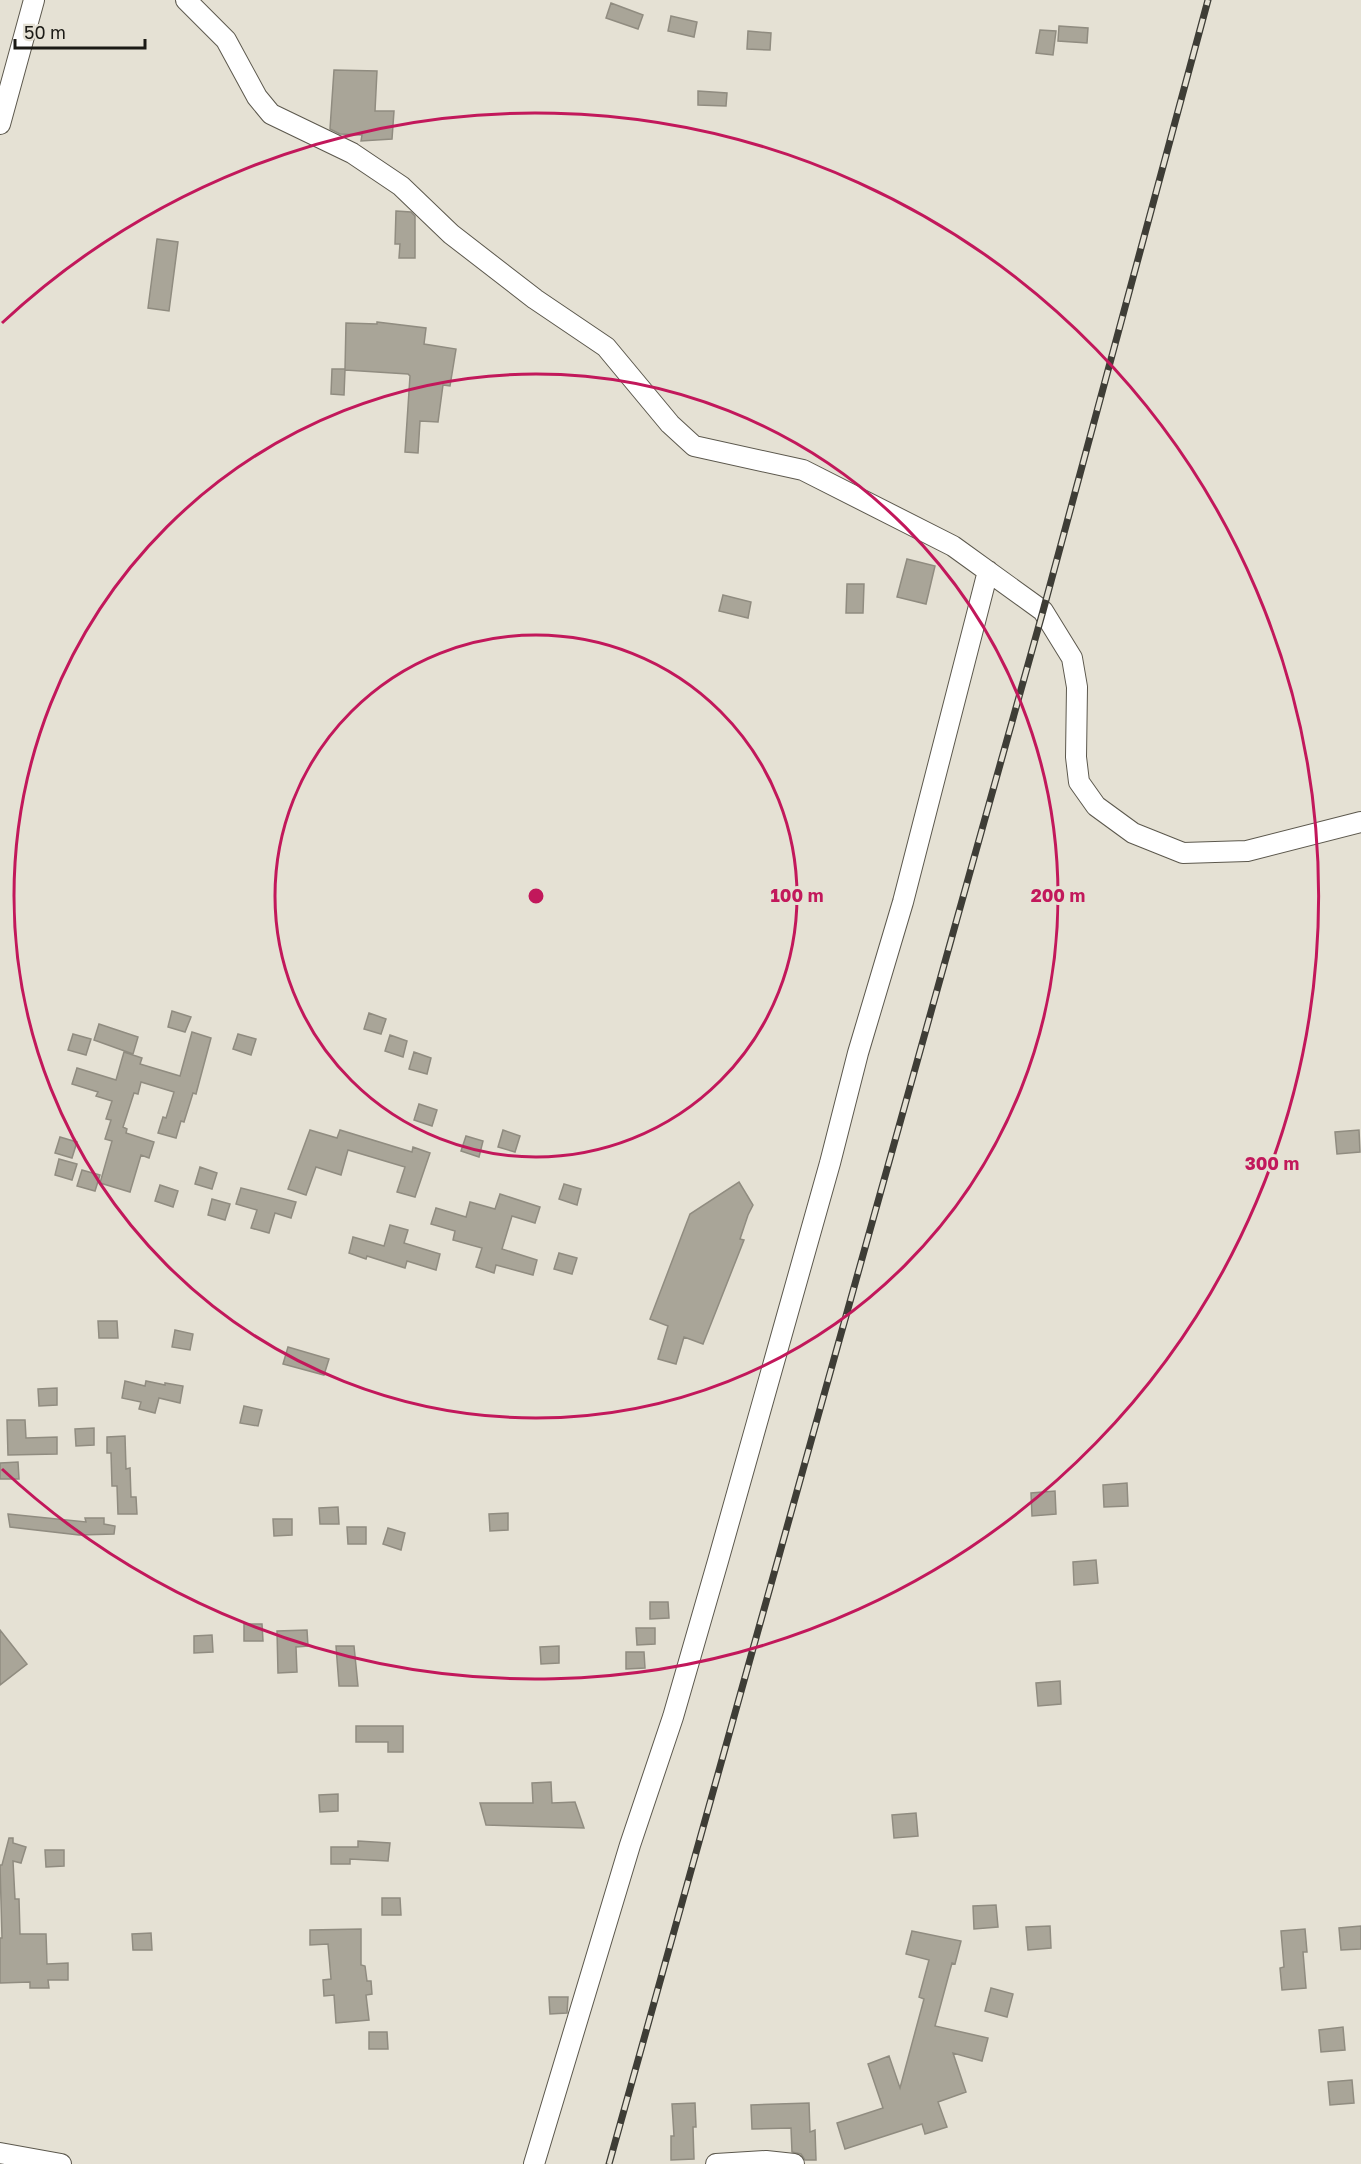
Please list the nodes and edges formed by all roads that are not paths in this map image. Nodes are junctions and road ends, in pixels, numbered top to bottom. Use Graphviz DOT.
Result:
graph roads {
  1 [pos="34,0"];
  2 [pos="186,0"];
  3 [pos="0,123"];
  4 [pos="988,571"];
  5 [pos="1361,822"];
  6 [pos="0,2152"];
  7 [pos="61,2164"];
  8 [pos="534,2164"];
  9 [pos="716,2164"];
  10 [pos="794,2164"];
  1 -- 3 [label="street"];
  2 -- 4 [label="street"];
  4 -- 5 [label="street"];
  4 -- 8 [label="street"];
  6 -- 7 [label="street"];
  9 -- 10 [label="street"];
}
